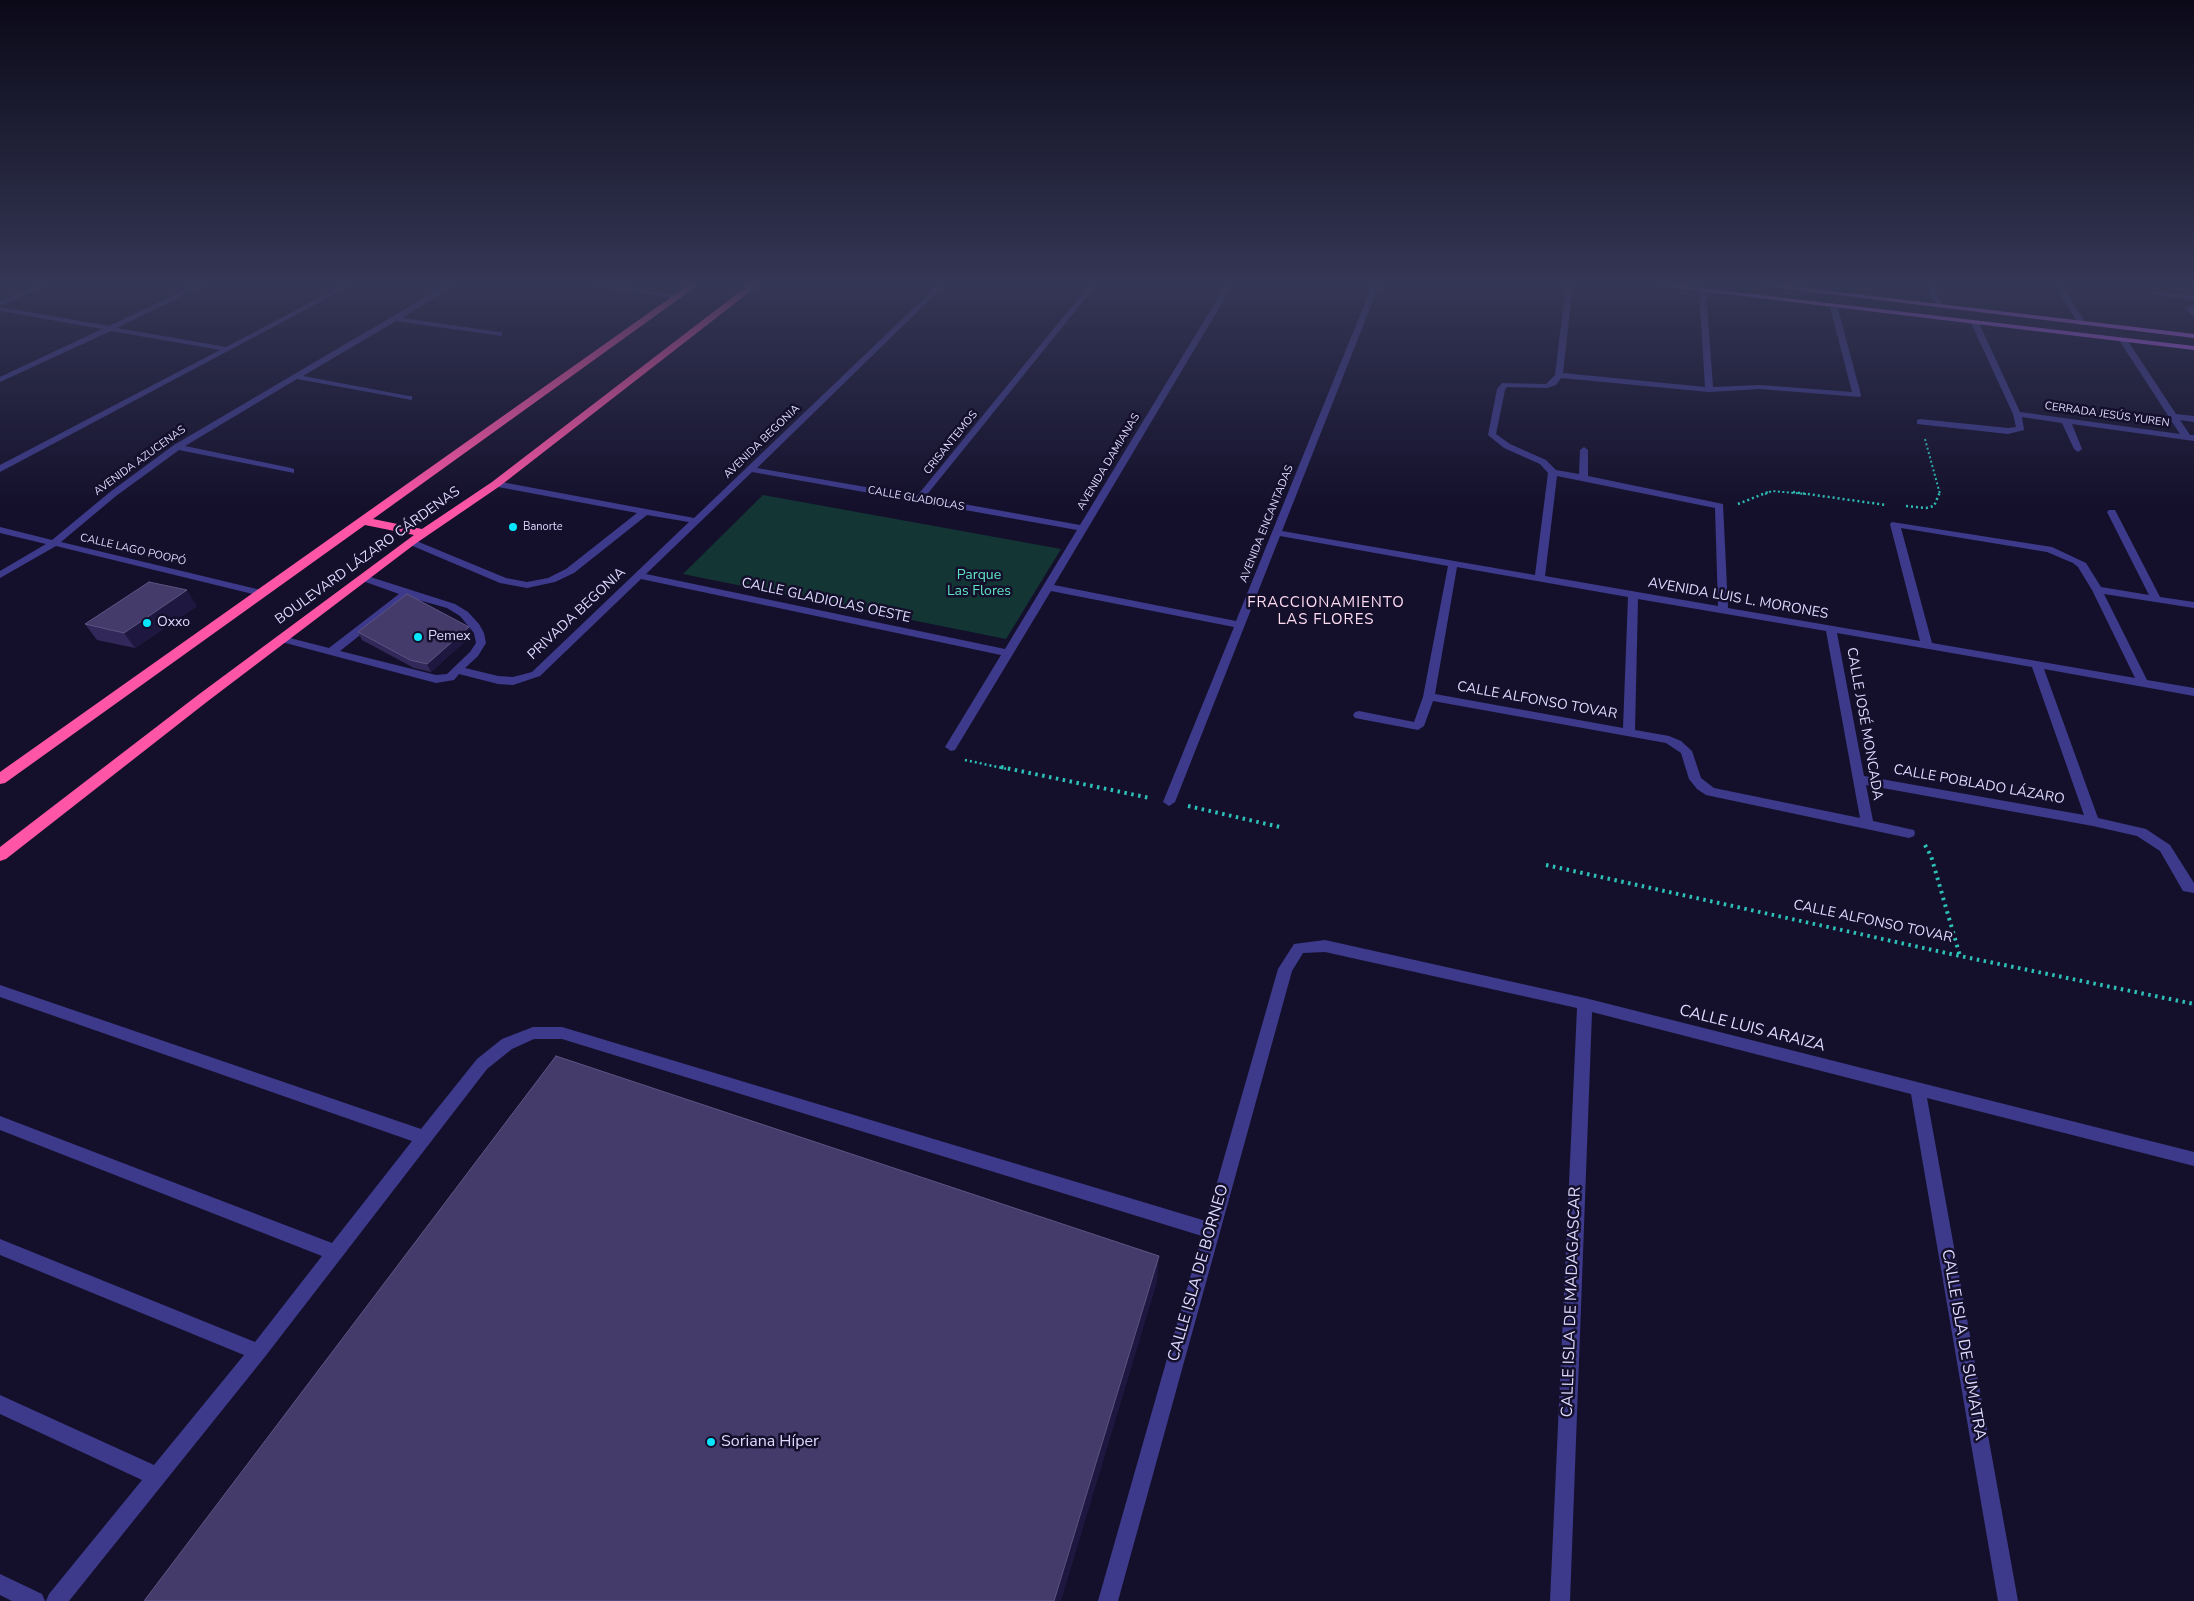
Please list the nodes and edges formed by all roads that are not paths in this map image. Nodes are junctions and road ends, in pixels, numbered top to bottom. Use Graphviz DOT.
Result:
graph roads {
  1 [pos="47,358"];
  2 [pos="210,358"];
  3 [pos="330,358"];
  4 [pos="592,358"];
  5 [pos="660,358"];
  6 [pos="866,358"];
  7 [pos="1034,358"];
  8 [pos="1186,358"];
  9 [pos="1347,358"];
  10 [pos="1561,358"];
  11 [pos="1707,358"];
  12 [pos="1847,358"];
  13 [pos="1991,358"];
  14 [pos="2135,358"];
  15 [pos="1559,375"];
  16 [pos="297,377"];
  17 [pos="0,380"];
  18 [pos="1709,390"];
  19 [pos="409,398"];
  20 [pos="2018,414"];
  21 [pos="2173,416"];
  22 [pos="2194,419"];
  23 [pos="2066,420"];
  24 [pos="1920,422"];
  25 [pos="2191,438"];
  26 [pos="177,448"];
  27 [pos="2078,449"];
  28 [pos="1584,450"];
  29 [pos="0,469"];
  30 [pos="749,469"];
  31 [pos="292,471"];
  32 [pos="1553,472"];
  33 [pos="1583,478"];
  34 [pos="496,484"];
  35 [pos="919,500"];
  36 [pos="644,512"];
  37 [pos="2112,512"];
  38 [pos="364,521"];
  39 [pos="696,521"];
  40 [pos="1083,528"];
  41 [pos="0,530"];
  42 [pos="424,533"];
  43 [pos="1278,533"];
  44 [pos="411,542"];
  45 [pos="53,544"];
  46 [pos="1453,564"];
  47 [pos="0,575"];
  48 [pos="638,576"];
  49 [pos="364,578"];
  50 [pos="1540,579"];
  51 [pos="1048,588"];
  52 [pos="2097,590"];
  53 [pos="261,593"];
  54 [pos="406,593"];
  55 [pos="1632,595"];
  56 [pos="2156,599"];
  57 [pos="2194,606"];
  58 [pos="1723,610"];
  59 [pos="1239,626"];
  60 [pos="1831,629"];
  61 [pos="282,639"];
  62 [pos="1926,646"];
  63 [pos="331,652"];
  64 [pos="1007,653"];
  65 [pos="2036,664"];
  66 [pos="457,670"];
  67 [pos="2143,683"];
  68 [pos="2194,692"];
  69 [pos="1429,697"];
  70 [pos="1359,715"];
  71 [pos="1629,733"];
  72 [pos="951,747"];
  73 [pos="0,779"];
  74 [pos="1859,779"];
  75 [pos="1169,802"];
  76 [pos="2093,821"];
  77 [pos="1866,823"];
  78 [pos="1909,833"];
  79 [pos="0,856"];
  80 [pos="2191,887"];
  81 [pos="1299,948"];
  82 [pos="0,991"];
  83 [pos="1585,1004"];
  84 [pos="1918,1090"];
  85 [pos="0,1124"];
  86 [pos="425,1138"];
  87 [pos="2194,1159"];
  88 [pos="1211,1231"];
  89 [pos="0,1247"];
  90 [pos="335,1253"];
  91 [pos="258,1352"];
  92 [pos="0,1404"];
  93 [pos="157,1477"];
  94 [pos="0,1584"];
  95 [pos="35,1601"];
  96 [pos="56,1601"];
  97 [pos="1108,1601"];
  98 [pos="1560,1601"];
  99 [pos="2008,1601"];
  1 -- 17 [label="street"];
  2 -- 29 [label="street"];
  3 -- 16 [label="street, AVENIDA AZUCENAS"];
  4 -- 38 [label="highway"];
  5 -- 34 [label="highway, BOULEVARD LÁZARO CÁRDENAS"];
  6 -- 30 [label="street, AVENIDA BEGONIA"];
  7 -- 35 [label="street, CRISANTEMOS"];
  8 -- 40 [label="street, AVENIDA DAMIANAS"];
  9 -- 43 [label="street, AVENIDA ENCANTADAS"];
  10 -- 15 [label="street"];
  11 -- 18 [label="street"];
  12 -- 18 [label="street"];
  13 -- 20 [label="street"];
  14 -- 21 [label="street"];
  15 -- 18 [label="street"];
  15 -- 32 [label="street"];
  16 -- 19 [label="street"];
  16 -- 26 [label="street, AVENIDA AZUCENAS"];
  20 -- 23 [label="street, CERRADA JESÚS YUREN"];
  20 -- 24 [label="street"];
  21 -- 22 [label="street, CERRADA JESÚS YUREN"];
  21 -- 25 [label="street"];
  23 -- 25 [label="street, CERRADA JESÚS YUREN"];
  23 -- 27 [label="street"];
  26 -- 31 [label="street"];
  26 -- 45 [label="street, AVENIDA AZUCENAS"];
  28 -- 33 [label="street"];
  30 -- 35 [label="street, CALLE GLADIOLAS"];
  30 -- 39 [label="street, AVENIDA BEGONIA"];
  32 -- 33 [label="street"];
  32 -- 50 [label="street"];
  33 -- 58 [label="street"];
  34 -- 36 [label="street"];
  34 -- 42 [label="highway, BOULEVARD LÁZARO CÁRDENAS"];
  35 -- 40 [label="street, CALLE GLADIOLAS"];
  36 -- 39 [label="street"];
  36 -- 44 [label="street"];
  37 -- 56 [label="street"];
  38 -- 42 [label="highway"];
  38 -- 53 [label="highway"];
  39 -- 48 [label="street, AVENIDA BEGONIA"];
  40 -- 51 [label="street, AVENIDA DAMIANAS"];
  41 -- 45 [label="street, CALLE LAGO POOPÓ"];
  42 -- 44 [label="highway, BOULEVARD LÁZARO CÁRDENAS"];
  43 -- 46 [label="street, AVENIDA LUIS L. MORONES"];
  43 -- 59 [label="street, AVENIDA ENCANTADAS"];
  44 -- 49 [label="highway, BOULEVARD LÁZARO CÁRDENAS"];
  45 -- 47 [label="street, AVENIDA AZUCENAS"];
  45 -- 53 [label="street, CALLE LAGO POOPÓ"];
  46 -- 50 [label="street, AVENIDA LUIS L. MORONES"];
  46 -- 69 [label="street"];
  48 -- 64 [label="street, CALLE GLADIOLAS OESTE"];
  48 -- 66 [label="street, PRIVADA BEGONIA"];
  49 -- 54 [label="street"];
  49 -- 61 [label="highway, BOULEVARD LÁZARO CÁRDENAS"];
  50 -- 55 [label="street, AVENIDA LUIS L. MORONES"];
  51 -- 59 [label="street"];
  51 -- 64 [label="street, AVENIDA DAMIANAS"];
  52 -- 56 [label="street"];
  52 -- 62 [label="street"];
  52 -- 67 [label="street"];
  53 -- 73 [label="highway"];
  54 -- 63 [label="street"];
  54 -- 66 [label="street"];
  55 -- 58 [label="street, AVENIDA LUIS L. MORONES"];
  55 -- 71 [label="street"];
  56 -- 57 [label="street"];
  58 -- 60 [label="street, AVENIDA LUIS L. MORONES"];
  59 -- 75 [label="street, AVENIDA ENCANTADAS"];
  60 -- 62 [label="street, AVENIDA LUIS L. MORONES"];
  60 -- 74 [label="street, CALLE JOSÉ MONCADA"];
  61 -- 63 [label="street"];
  61 -- 79 [label="highway, BOULEVARD LÁZARO CÁRDENAS"];
  62 -- 65 [label="street, AVENIDA LUIS L. MORONES"];
  63 -- 66 [label="street"];
  64 -- 72 [label="street, AVENIDA DAMIANAS"];
  65 -- 67 [label="street, AVENIDA LUIS L. MORONES"];
  65 -- 76 [label="street"];
  67 -- 68 [label="street, AVENIDA LUIS L. MORONES"];
  69 -- 70 [label="street"];
  69 -- 71 [label="street, CALLE ALFONSO TOVAR"];
  71 -- 77 [label="street, CALLE ALFONSO TOVAR"];
  74 -- 76 [label="street, CALLE POBLADO LÁZARO"];
  74 -- 77 [label="street, CALLE JOSÉ MONCADA"];
  76 -- 80 [label="street, CALLE POBLADO LÁZARO"];
  77 -- 78 [label="street"];
  81 -- 83 [label="street, CALLE LUIS ARAIZA"];
  81 -- 88 [label="street, CALLE ISLA DE BORNEO"];
  82 -- 86 [label="street"];
  83 -- 84 [label="street, CALLE LUIS ARAIZA"];
  83 -- 98 [label="street, CALLE ISLA DE MADAGASCAR"];
  84 -- 87 [label="street, CALLE LUIS ARAIZA"];
  84 -- 99 [label="street, CALLE ISLA DE SUMATRA"];
  85 -- 90 [label="street"];
  86 -- 88 [label="street"];
  86 -- 90 [label="street"];
  88 -- 97 [label="street, CALLE ISLA DE BORNEO"];
  89 -- 91 [label="street"];
  90 -- 91 [label="street"];
  91 -- 93 [label="street"];
  92 -- 93 [label="street"];
  93 -- 96 [label="street"];
  94 -- 95 [label="street"];
}
